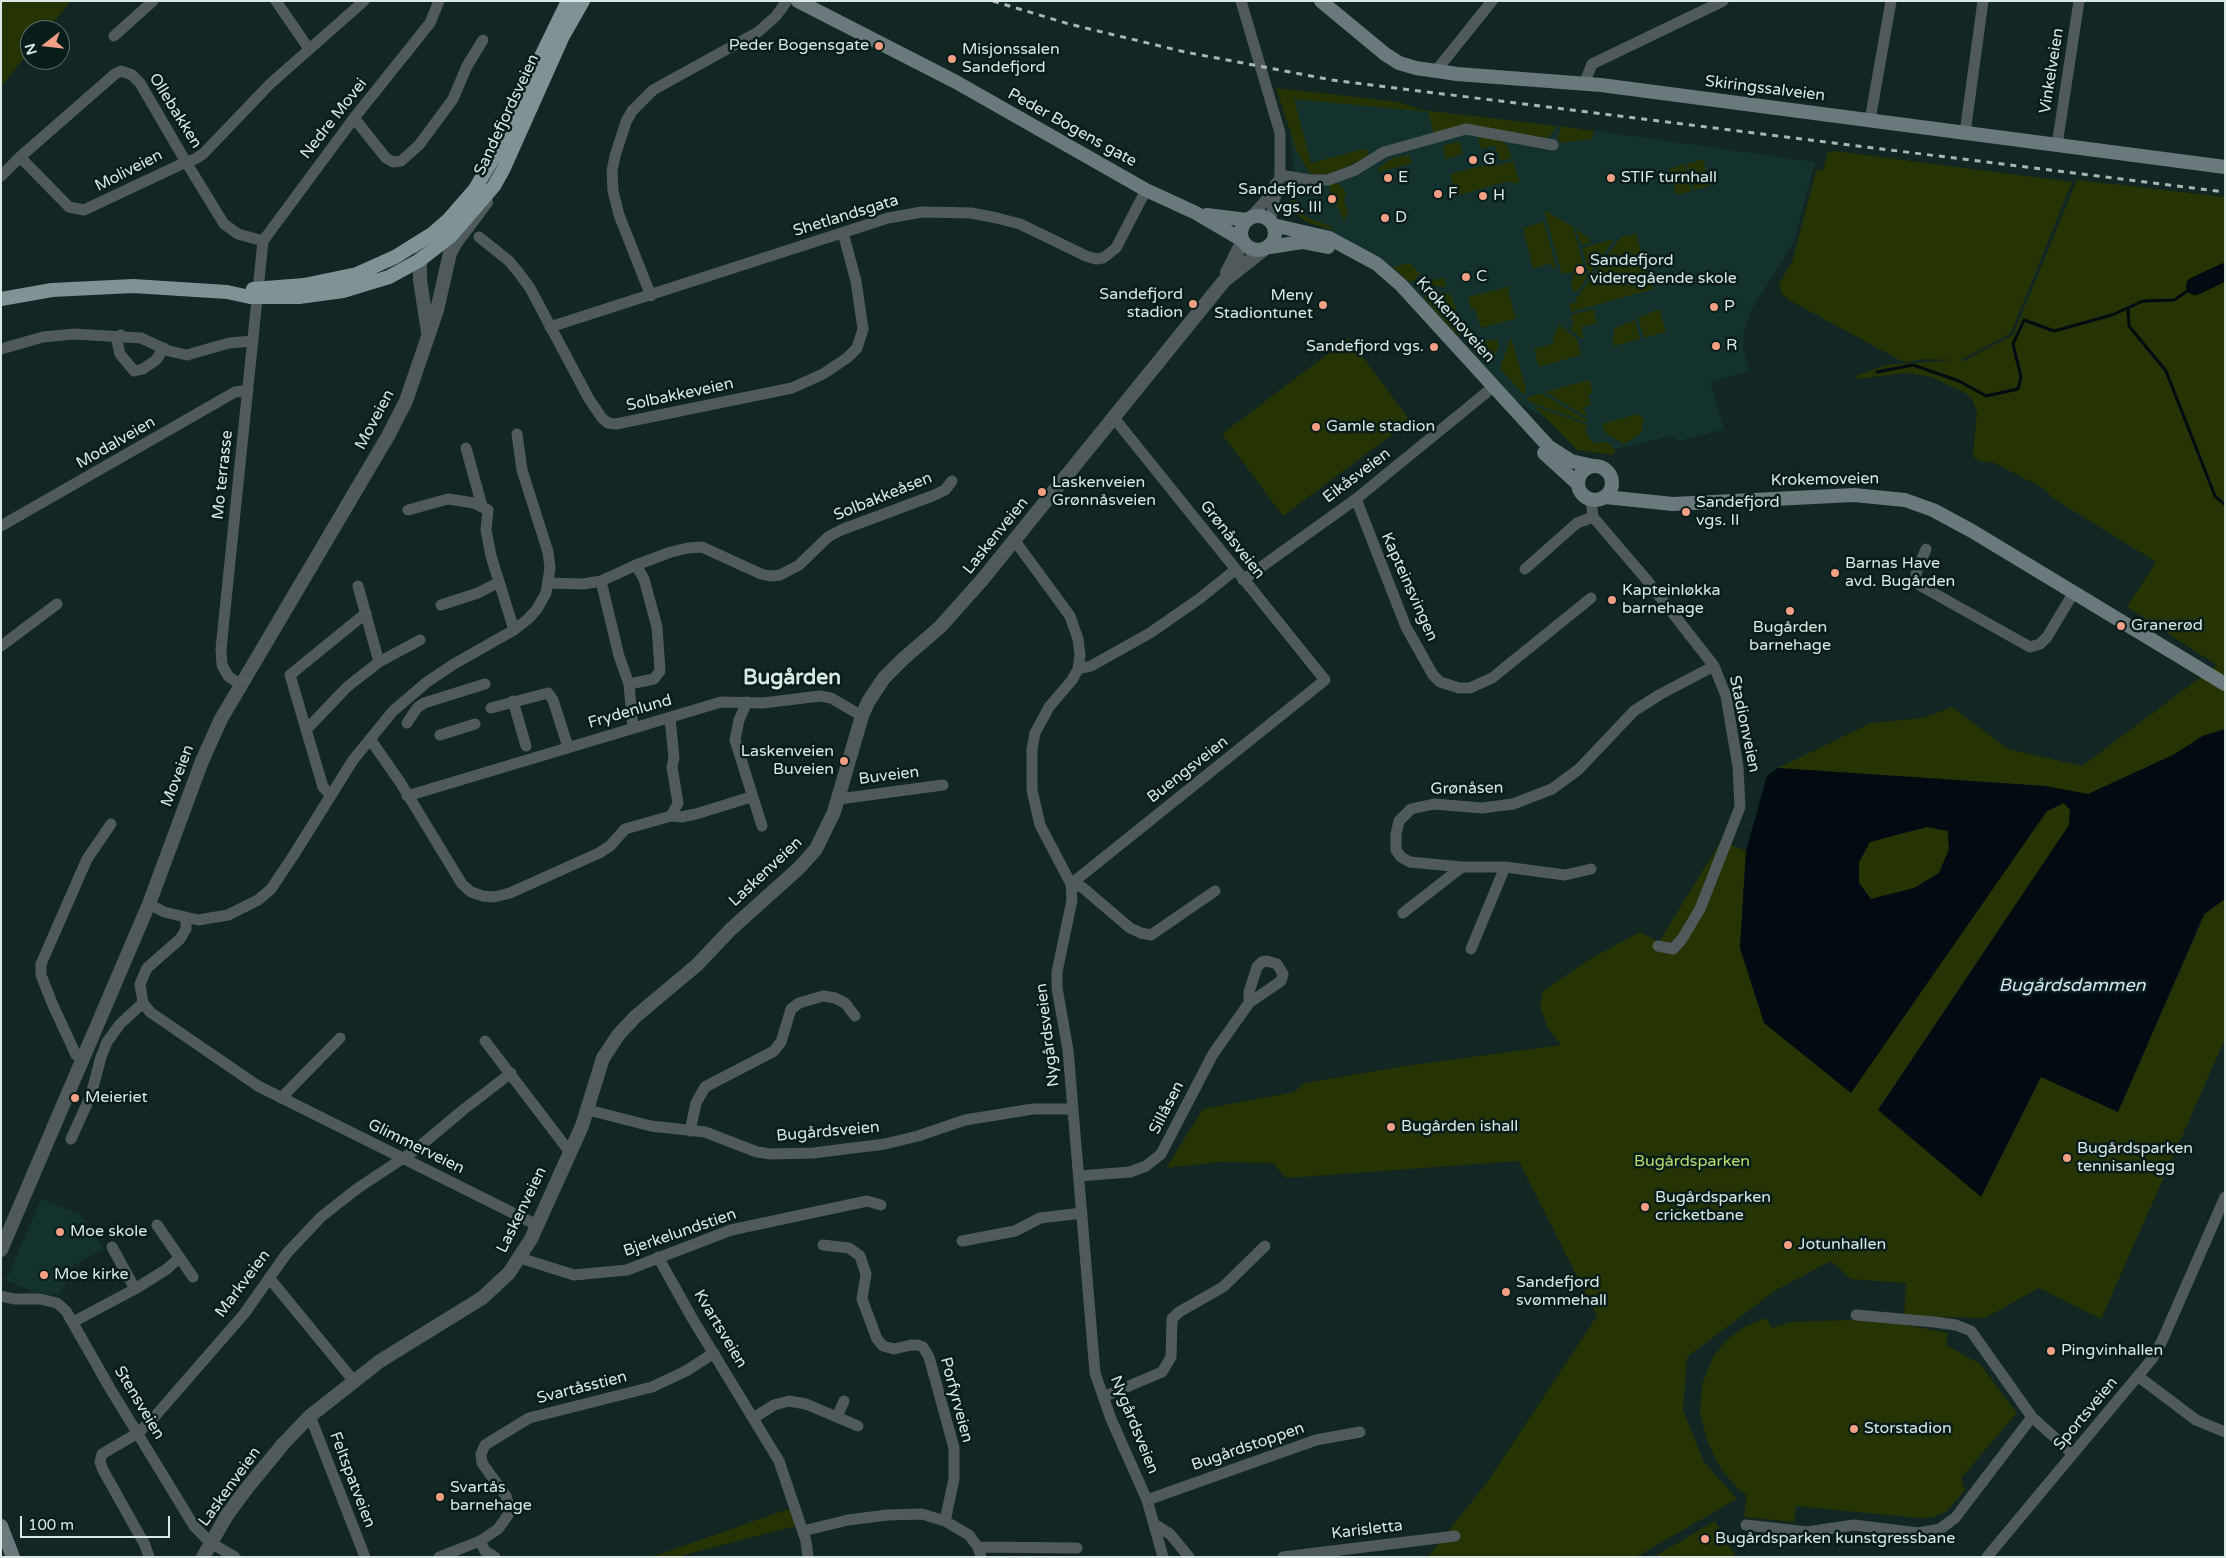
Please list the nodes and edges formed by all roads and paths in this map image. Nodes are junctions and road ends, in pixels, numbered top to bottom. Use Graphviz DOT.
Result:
graph roads {
  1 [pos="153,1"];
  2 [pos="276,1"];
  3 [pos="364,1"];
  4 [pos="440,1"];
  5 [pos="568,1"];
  6 [pos="583,1"];
  7 [pos="787,1"];
  8 [pos="798,1"];
  9 [pos="1241,1"];
  10 [pos="1321,1"];
  11 [pos="1492,1"];
  12 [pos="1694,1"];
  13 [pos="1723,1"];
  14 [pos="1891,1"];
  15 [pos="1982,1"];
  16 [pos="2079,1"];
  17 [pos="1701,12"];
  18 [pos="114,36"];
  19 [pos="483,40"];
  20 [pos="309,50"];
  21 [pos="1435,72"];
  22 [pos="1584,84"];
  23 [pos="354,118"];
  24 [pos="1870,120"];
  25 [pos="1965,133"];
  26 [pos="2057,145"];
  27 [pos="1553,146"];
  28 [pos="20,157"];
  29 [pos="186,162"];
  30 [pos="2225,167"];
  31 [pos="1,176"];
  32 [pos="1280,176"];
  33 [pos="494,186"];
  34 [pos="1146,190"];
  35 [pos="1196,213"];
  36 [pos="1248,219"];
  37 [pos="1272,223"];
  38 [pos="843,233"];
  39 [pos="432,234"];
  40 [pos="478,237"];
  41 [pos="1242,241"];
  42 [pos="263,242"];
  43 [pos="1266,249"];
  44 [pos="261,259"];
  45 [pos="420,260"];
  46 [pos="1224,281"];
  47 [pos="227,292"];
  48 [pos="651,296"];
  49 [pos="1,299"];
  50 [pos="550,328"];
  51 [pos="121,335"];
  52 [pos="429,336"];
  53 [pos="253,341"];
  54 [pos="164,348"];
  55 [pos="1,349"];
  56 [pos="248,390"];
  57 [pos="1487,392"];
  58 [pos="1114,418"];
  59 [pos="518,434"];
  60 [pos="466,448"];
  61 [pos="1593,466"];
  62 [pos="1610,474"];
  63 [pos="952,481"];
  64 [pos="1578,484"];
  65 [pos="1356,499"];
  66 [pos="1598,499"];
  67 [pos="1673,504"];
  68 [pos="482,506"];
  69 [pos="408,510"];
  70 [pos="1593,517"];
  71 [pos="1,526"];
  72 [pos="1015,541"];
  73 [pos="1926,550"];
  74 [pos="636,565"];
  75 [pos="1525,569"];
  76 [pos="1235,570"];
  77 [pos="1243,580"];
  78 [pos="601,581"];
  79 [pos="499,582"];
  80 [pos="549,584"];
  81 [pos="358,586"];
  82 [pos="2074,592"];
  83 [pos="1591,598"];
  84 [pos="57,604"];
  85 [pos="441,605"];
  86 [pos="366,613"];
  87 [pos="514,630"];
  88 [pos="420,640"];
  89 [pos="1,646"];
  90 [pos="379,662"];
  91 [pos="1714,666"];
  92 [pos="1078,669"];
  93 [pos="1325,680"];
  94 [pos="485,684"];
  95 [pos="629,684"];
  96 [pos="2225,684"];
  97 [pos="242,685"];
  98 [pos="513,701"];
  99 [pos="747,702"];
  100 [pos="491,708"];
  101 [pos="862,716"];
  102 [pos="670,718"];
  103 [pos="407,723"];
  104 [pos="475,724"];
  105 [pos="633,728"];
  106 [pos="306,730"];
  107 [pos="440,735"];
  108 [pos="370,739"];
  109 [pos="526,746"];
  110 [pos="568,747"];
  111 [pos="943,785"];
  112 [pos="330,794"];
  113 [pos="407,796"];
  114 [pos="751,797"];
  115 [pos="839,799"];
  116 [pos="671,816"];
  117 [pos="111,824"];
  118 [pos="762,826"];
  119 [pos="1462,866"];
  120 [pos="1506,867"];
  121 [pos="1591,869"];
  122 [pos="1070,884"];
  123 [pos="1215,891"];
  124 [pos="149,904"];
  125 [pos="1404,913"];
  126 [pos="186,919"];
  127 [pos="1658,946"];
  128 [pos="1470,949"];
  129 [pos="1249,1003"];
  130 [pos="143,1004"];
  131 [pos="855,1016"];
  132 [pos="340,1038"];
  133 [pos="486,1041"];
  134 [pos="83,1058"];
  135 [pos="511,1073"];
  136 [pos="281,1098"];
  137 [pos="1073,1109"];
  138 [pos="588,1110"];
  139 [pos="690,1130"];
  140 [pos="71,1139"];
  141 [pos="570,1151"];
  142 [pos="404,1158"];
  143 [pos="1079,1176"];
  144 [pos="2225,1197"];
  145 [pos="881,1205"];
  146 [pos="1082,1213"];
  147 [pos="157,1225"];
  148 [pos="537,1225"];
  149 [pos="962,1241"];
  150 [pos="823,1246"];
  151 [pos="1265,1246"];
  152 [pos="112,1247"];
  153 [pos="1,1250"];
  154 [pos="658,1257"];
  155 [pos="179,1258"];
  156 [pos="520,1258"];
  157 [pos="193,1277"];
  158 [pos="270,1279"];
  159 [pos="135,1289"];
  160 [pos="1,1296"];
  161 [pos="1856,1315"];
  162 [pos="73,1322"];
  163 [pos="714,1353"];
  164 [pos="2139,1377"];
  165 [pos="354,1380"];
  166 [pos="1103,1397"];
  167 [pos="844,1401"];
  168 [pos="310,1416"];
  169 [pos="755,1417"];
  170 [pos="837,1417"];
  171 [pos="2032,1417"];
  172 [pos="858,1426"];
  173 [pos="1360,1432"];
  174 [pos="2225,1432"];
  175 [pos="138,1433"];
  176 [pos="2073,1454"];
  177 [pos="1147,1500"];
  178 [pos="945,1521"];
  179 [pos="1154,1524"];
  180 [pos="1746,1525"];
  181 [pos="1,1526"];
  182 [pos="803,1531"];
  183 [pos="1455,1536"];
  184 [pos="480,1542"];
  185 [pos="211,1543"];
  186 [pos="1077,1548"];
  187 [pos="980,1552"];
  188 [pos="13,1557"];
  189 [pos="149,1557"];
  190 [pos="204,1557"];
  191 [pos="235,1557"];
  192 [pos="365,1557"];
  193 [pos="439,1557"];
  194 [pos="496,1557"];
  195 [pos="808,1557"];
  196 [pos="1163,1557"];
  197 [pos="1189,1557"];
  198 [pos="1283,1557"];
  199 [pos="1987,1557"];
  1 -- 18 [label="street"];
  2 -- 20 [label="street"];
  3 -- 20 [label="street, Ollebakken"];
  4 -- 23 [label="street, Nedre Movei"];
  5 -- 39 [label="main road, Sandefjordsveien"];
  6 -- 33 [label="main road, Sandefjordsveien"];
  7 -- 48 [label="street"];
  8 -- 34 [label="main road, Peder Bogens gate"];
  9 -- 32 [label="street"];
  10 -- 21 [label="main road, Skiringssalveien"];
  11 -- 21 [label="street"];
  12 -- 17 [label="street"];
  13 -- 17 [label="street"];
  14 -- 24 [label="street"];
  15 -- 25 [label="street"];
  16 -- 26 [label="street, Vinkelveien"];
  17 -- 22 [label="street"];
  19 -- 23 [label="street"];
  20 -- 29 [label="street, Ollebakken"];
  21 -- 22 [label="main road, Skiringssalveien"];
  22 -- 24 [label="main road, Skiringssalveien"];
  23 -- 42 [label="street, Nedre Movei"];
  24 -- 25 [label="main road, Skiringssalveien"];
  25 -- 26 [label="main road, Skiringssalveien"];
  26 -- 30 [label="main road, Skiringssalveien"];
  27 -- 32 [label="street"];
  28 -- 29 [label="street, Moliveien"];
  28 -- 29 [label="street, Ollebakken"];
  28 -- 31 [label="street"];
  29 -- 42 [label="street, Moliveien"];
  32 -- 36 [label="street"];
  32 -- 37 [label="street"];
  33 -- 45 [label="main road, Sandefjordsveien"];
  33 -- 52 [label="street, Moveien"];
  34 -- 35 [label="main road, Peder Bogens gate"];
  34 -- 38 [label="street, Shetlandsgata"];
  35 -- 36 [label="main road, Peder Bogens gate"];
  35 -- 41 [label="main road, Peder Bogens gate"];
  36 -- 37 [label="main road"];
  36 -- 41 [label="main road"];
  37 -- 43 [label="main road"];
  37 -- 61 [label="main road, Krokemoveien"];
  38 -- 48 [label="street, Shetlandsgata"];
  38 -- 50 [label="street, Solbakkeveien"];
  39 -- 45 [label="street, Moveien"];
  39 -- 47 [label="main road, Sandefjordsveien"];
  40 -- 50 [label="street, Solbakkeveien"];
  41 -- 43 [label="main road"];
  41 -- 46 [label="street, Laskenveien"];
  42 -- 44 [label="street, Nedre Movei"];
  43 -- 46 [label="street, Laskenveien"];
  43 -- 57 [label="main road, Krokemoveien"];
  44 -- 53 [label="street, Mo terrasse"];
  45 -- 47 [label="main road, Sandefjordsveien"];
  45 -- 52 [label="street, Moveien"];
  46 -- 58 [label="street, Laskenveien"];
  47 -- 49 [label="main road, Sandefjordsveien"];
  48 -- 50 [label="street, Shetlandsgata"];
  51 -- 54 [label="street"];
  51 -- 54 [label="street"];
  51 -- 55 [label="street"];
  52 -- 97 [label="street, Moveien"];
  53 -- 54 [label="street"];
  53 -- 56 [label="street, Mo terrasse"];
  56 -- 71 [label="street, Modalveien"];
  56 -- 97 [label="street, Mo terrasse"];
  57 -- 64 [label="main road, Krokemoveien"];
  57 -- 65 [label="street, Eikåsveien"];
  58 -- 72 [label="street, Laskenveien"];
  58 -- 76 [label="street, Grønåsveien"];
  59 -- 80 [label="street"];
  60 -- 68 [label="street"];
  61 -- 62 [label="main road, Krokemoveien"];
  61 -- 64 [label="main road"];
  62 -- 66 [label="main road"];
  62 -- 67 [label="main road, Krokemoveien"];
  63 -- 74 [label="street, Solbakkeåsen"];
  64 -- 66 [label="main road, Krokemoveien"];
  65 -- 77 [label="street, Eikåsveien"];
  65 -- 83 [label="street, Kapteinsvingen"];
  66 -- 67 [label="main road, Krokemoveien"];
  66 -- 70 [label="street"];
  67 -- 82 [label="main road, Krokemoveien"];
  68 -- 69 [label="street"];
  68 -- 79 [label="street"];
  70 -- 75 [label="street"];
  70 -- 91 [label="street, Stadionveien"];
  72 -- 92 [label="street"];
  72 -- 101 [label="street, Laskenveien"];
  73 -- 82 [label="street"];
  74 -- 78 [label="street, Solbakkeåsen"];
  74 -- 95 [label="street"];
  76 -- 77 [label="street, Grønåsveien"];
  76 -- 92 [label="street"];
  77 -- 93 [label="street, Grønåsveien"];
  78 -- 80 [label="street, Solbakkeåsen"];
  78 -- 95 [label="street"];
  79 -- 85 [label="street"];
  79 -- 87 [label="street"];
  80 -- 87 [label="street"];
  81 -- 86 [label="street"];
  82 -- 96 [label="main road, Krokemoveien"];
  84 -- 89 [label="street"];
  86 -- 90 [label="street"];
  86 -- 106 [label="street"];
  87 -- 108 [label="street"];
  88 -- 90 [label="street"];
  90 -- 106 [label="street"];
  91 -- 119 [label="street, Grønåsen"];
  91 -- 127 [label="street, Stadionveien"];
  92 -- 122 [label="street, Nygårdsveien"];
  93 -- 122 [label="street, Buengsveien"];
  94 -- 103 [label="street"];
  95 -- 105 [label="street"];
  97 -- 124 [label="street, Moveien"];
  98 -- 100 [label="street"];
  98 -- 109 [label="street"];
  98 -- 110 [label="street"];
  99 -- 101 [label="street, Frydenlund"];
  99 -- 102 [label="street, Frydenlund"];
  99 -- 114 [label="street"];
  101 -- 115 [label="street, Laskenveien"];
  102 -- 105 [label="street, Frydenlund"];
  102 -- 116 [label="street"];
  104 -- 107 [label="street"];
  105 -- 110 [label="street, Frydenlund"];
  106 -- 112 [label="street"];
  108 -- 112 [label="street"];
  108 -- 113 [label="street"];
  110 -- 113 [label="street, Frydenlund"];
  111 -- 115 [label="street, Buveien"];
  112 -- 126 [label="street"];
  113 -- 116 [label="street"];
  114 -- 116 [label="street"];
  114 -- 118 [label="street"];
  115 -- 138 [label="street, Laskenveien"];
  117 -- 134 [label="street"];
  119 -- 120 [label="street, Grønåsen"];
  119 -- 125 [label="street"];
  120 -- 121 [label="street, Grønåsen"];
  120 -- 128 [label="street"];
  122 -- 123 [label="street"];
  122 -- 137 [label="street, Nygårdsveien"];
  124 -- 126 [label="street"];
  124 -- 134 [label="street, Moveien"];
  126 -- 130 [label="street"];
  129 -- 143 [label="street, Sillåsen"];
  130 -- 136 [label="street, Glimmerveien"];
  130 -- 140 [label="street"];
  131 -- 139 [label="street"];
  132 -- 136 [label="street"];
  133 -- 135 [label="street"];
  134 -- 153 [label="street, Moveien"];
  135 -- 141 [label="street"];
  135 -- 142 [label="street, Markveien"];
  136 -- 142 [label="street, Glimmerveien"];
  137 -- 139 [label="street, Bugårdsveien"];
  137 -- 143 [label="street, Nygårdsveien"];
  138 -- 139 [label="street, Bugårdsveien"];
  138 -- 141 [label="street, Laskenveien"];
  141 -- 148 [label="street, Laskenveien"];
  142 -- 148 [label="street, Glimmerveien"];
  142 -- 158 [label="street, Markveien"];
  143 -- 146 [label="street, Nygårdsveien"];
  144 -- 164 [label="street, Sportsveien"];
  145 -- 154 [label="street, Bjerkelundstien"];
  146 -- 149 [label="street"];
  146 -- 166 [label="street, Nygårdsveien"];
  147 -- 155 [label="street"];
  148 -- 156 [label="street, Laskenveien"];
  150 -- 178 [label="street, Porfyrveien"];
  151 -- 166 [label="street"];
  152 -- 159 [label="street"];
  154 -- 156 [label="street, Bjerkelundstien"];
  154 -- 163 [label="street, Kvartsveien"];
  155 -- 157 [label="street"];
  155 -- 159 [label="street"];
  156 -- 165 [label="street, Laskenveien"];
  158 -- 165 [label="street"];
  158 -- 175 [label="street, Markveien"];
  159 -- 162 [label="street"];
  160 -- 162 [label="street, Stensveien"];
  161 -- 171 [label="street"];
  162 -- 175 [label="street, Stensveien"];
  163 -- 169 [label="street, Kvartsveien"];
  163 -- 184 [label="street, Svartåsstien"];
  164 -- 174 [label="street"];
  164 -- 176 [label="street, Sportsveien"];
  165 -- 168 [label="street, Laskenveien"];
  166 -- 177 [label="street, Nygårdsveien"];
  167 -- 170 [label="street"];
  168 -- 185 [label="street, Laskenveien"];
  168 -- 192 [label="street, Feltspatveien"];
  169 -- 170 [label="street"];
  169 -- 182 [label="street, Kvartsveien"];
  170 -- 172 [label="street"];
  171 -- 176 [label="street"];
  171 -- 180 [label="street"];
  173 -- 177 [label="street, Bugårdstoppen"];
  175 -- 185 [label="street, Stensveien"];
  175 -- 189 [label="street, Markveien"];
  176 -- 199 [label="street, Sportsveien"];
  177 -- 179 [label="street, Nygårdsveien"];
  178 -- 182 [label="street"];
  178 -- 187 [label="street"];
  179 -- 196 [label="street, Nygårdsveien"];
  179 -- 197 [label="street"];
  181 -- 188 [label="main road"];
  182 -- 195 [label="street, Kvartsveien"];
  183 -- 198 [label="street, Karisletta"];
  184 -- 193 [label="street, Svartåsstien"];
  184 -- 194 [label="street"];
  185 -- 190 [label="street, Laskenveien"];
  185 -- 191 [label="street, Stensveien"];
  186 -- 187 [label="street"];
}
